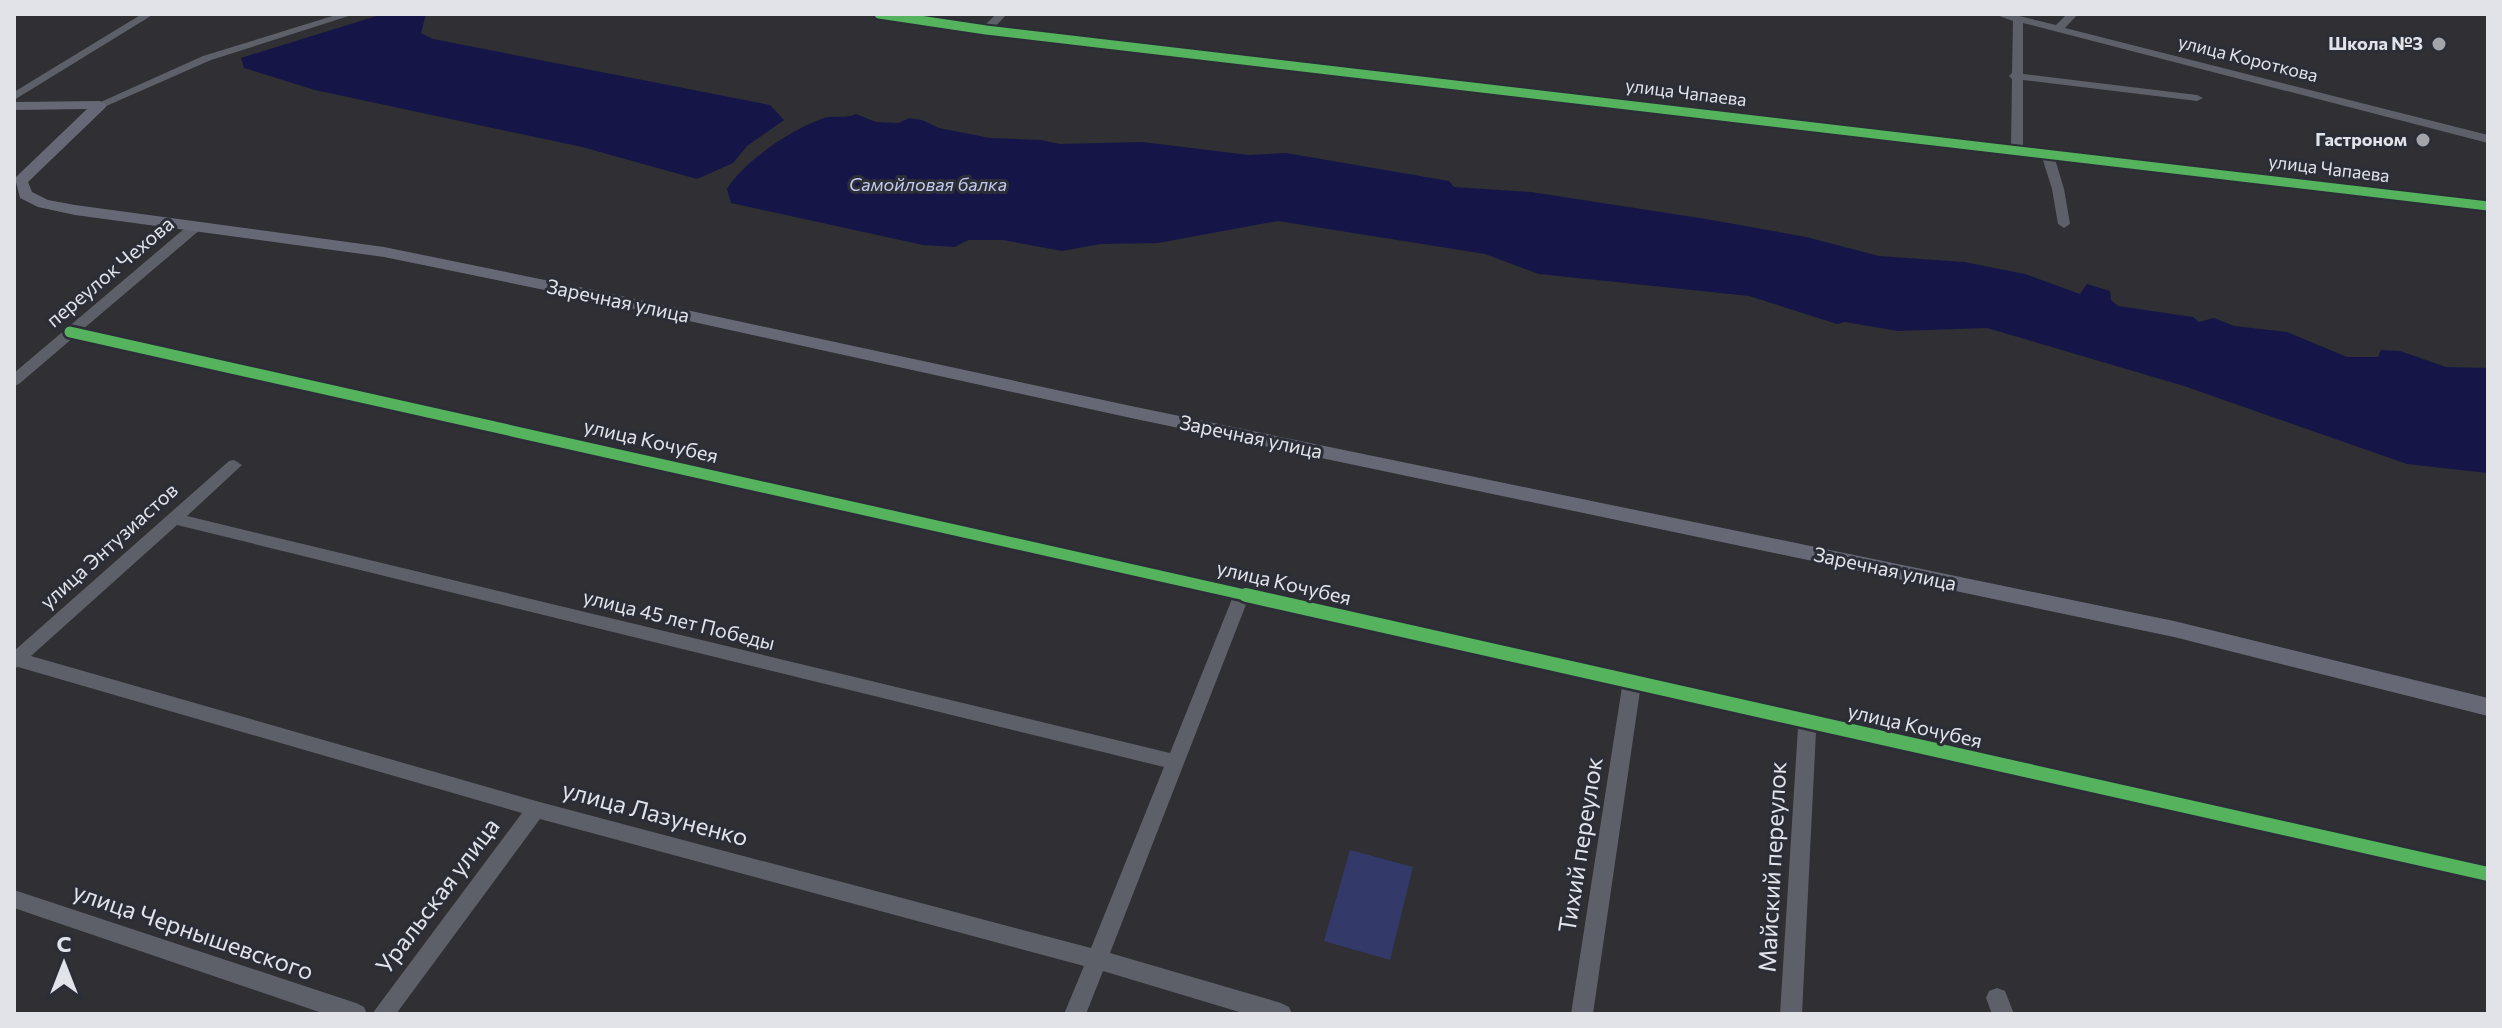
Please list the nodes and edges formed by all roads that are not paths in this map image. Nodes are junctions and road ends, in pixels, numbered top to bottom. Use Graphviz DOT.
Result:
graph roads {
  1 [pos="149,14"];
  2 [pos="350,14"];
  3 [pos="879,14"];
  4 [pos="1002,14"];
  5 [pos="1999,14"];
  6 [pos="2073,14"];
  7 [pos="2018,19"];
  8 [pos="2058,29"];
  9 [pos="986,30"];
  10 [pos="2015,76"];
  11 [pos="14,97"];
  12 [pos="2197,98"];
  13 [pos="100,105"];
  14 [pos="14,106"];
  15 [pos="2488,139"];
  16 [pos="2017,150"];
  17 [pos="2047,154"];
  18 [pos="17,184"];
  19 [pos="2488,206"];
  20 [pos="2064,224"];
  21 [pos="196,226"];
  22 [pos="70,332"];
  23 [pos="14,381"];
  24 [pos="234,465"];
  25 [pos="172,518"];
  26 [pos="1242,594"];
  27 [pos="15,660"];
  28 [pos="1632,683"];
  29 [pos="2488,707"];
  30 [pos="1807,723"];
  31 [pos="1175,762"];
  32 [pos="536,809"];
  33 [pos="2488,874"];
  34 [pos="14,899"];
  35 [pos="1095,959"];
  36 [pos="356,1014"];
  37 [pos="383,1014"];
  38 [pos="1075,1014"];
  39 [pos="1281,1014"];
  40 [pos="1582,1014"];
  41 [pos="1791,1014"];
  1 -- 11 [label="street"];
  2 -- 13 [label="street"];
  3 -- 9 [label="street, улица Чапаева"];
  4 -- 9 [label="street"];
  5 -- 7 [label="street, улица Короткова"];
  6 -- 8 [label="street"];
  7 -- 8 [label="street, улица Короткова"];
  7 -- 10 [label="street"];
  8 -- 15 [label="street, улица Короткова"];
  9 -- 16 [label="street, улица Чапаева"];
  10 -- 12 [label="street"];
  10 -- 16 [label="street"];
  13 -- 14 [label="main road"];
  13 -- 18 [label="main road"];
  16 -- 17 [label="street, улица Чапаева"];
  17 -- 19 [label="street, улица Чапаева"];
  17 -- 20 [label="street"];
  18 -- 21 [label="main road, Заречная улица"];
  21 -- 22 [label="street, переулок Чехова"];
  21 -- 29 [label="main road, Заречная улица"];
  22 -- 23 [label="street, переулок Чехова"];
  22 -- 26 [label="street, улица Кочубея"];
  24 -- 25 [label="street, улица Энтузиастов"];
  25 -- 27 [label="street, улица Энтузиастов"];
  25 -- 31 [label="street, улица 45 лет Победы"];
  26 -- 28 [label="street, улица Кочубея"];
  26 -- 31 [label="street"];
  27 -- 32 [label="street, улица Лазуненко"];
  28 -- 30 [label="street, улица Кочубея"];
  28 -- 40 [label="street, Тихий переулок"];
  30 -- 33 [label="street, улица Кочубея"];
  30 -- 41 [label="street, Майский переулок"];
  31 -- 35 [label="street"];
  32 -- 35 [label="street, улица Лазуненко"];
  32 -- 37 [label="street, Уральская улица"];
  34 -- 36 [label="street, улица Чернышевского"];
  35 -- 38 [label="street"];
  35 -- 39 [label="street, улица Лазуненко"];
}
